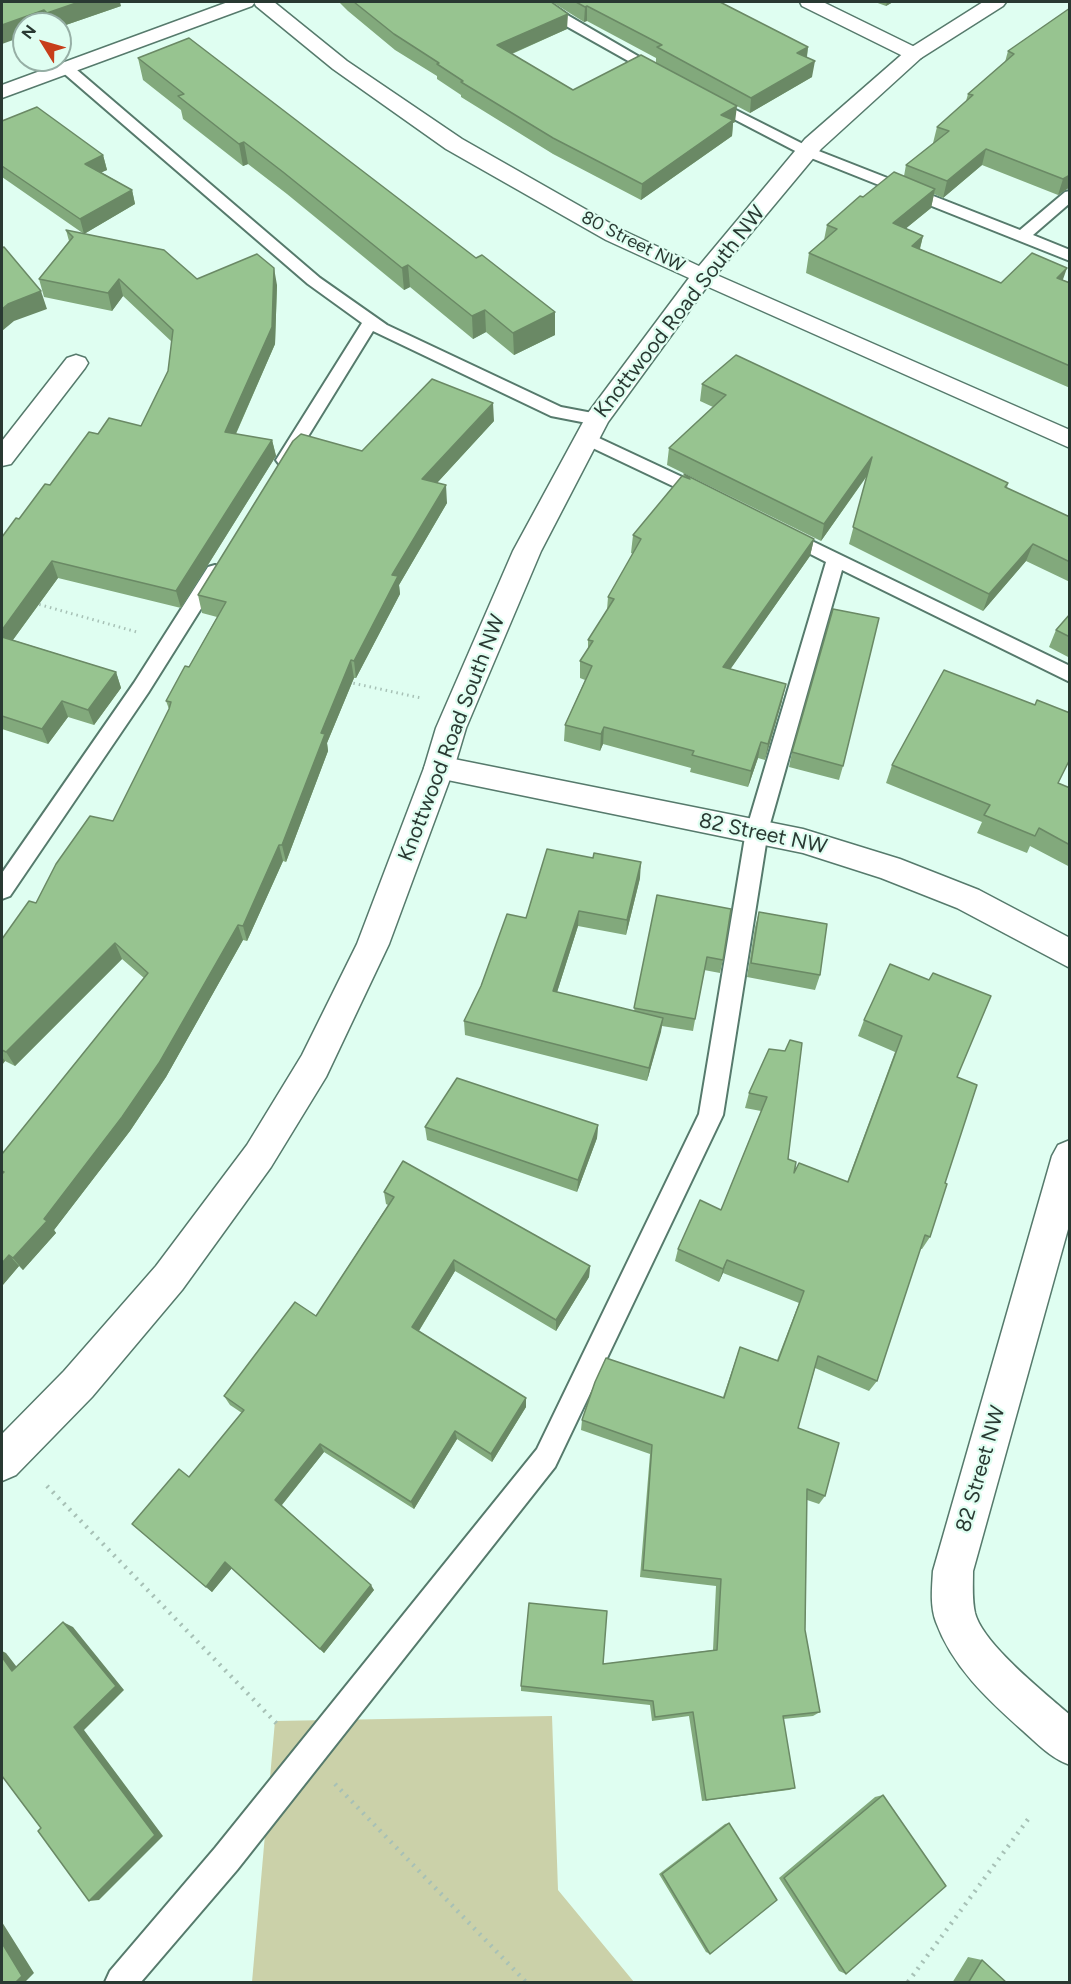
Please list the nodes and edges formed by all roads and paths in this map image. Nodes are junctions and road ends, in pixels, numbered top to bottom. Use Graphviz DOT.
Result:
graph roads {
  1 [pos="245,2"];
  2 [pos="262,2"];
  3 [pos="541,2"];
  4 [pos="809,2"];
  5 [pos="996,2"];
  6 [pos="914,54"];
  7 [pos="72,64"];
  8 [pos="52,72"];
  9 [pos="71,72"];
  10 [pos="671,79"];
  11 [pos="2,92"];
  12 [pos="701,96"];
  13 [pos="806,151"];
  14 [pos="1070,195"];
  15 [pos="1022,237"];
  16 [pos="1070,256"];
  17 [pos="703,276"];
  18 [pos="371,321"];
  19 [pos="76,363"];
  20 [pos="591,428"];
  21 [pos="1070,440"];
  22 [pos="2,458"];
  23 [pos="278,471"];
  24 [pos="718,501"];
  25 [pos="772,527"];
  26 [pos="836,559"];
  27 [pos="222,561"];
  28 [pos="24,600"];
  29 [pos="172,642"];
  30 [pos="1070,675"];
  31 [pos="342,680"];
  32 [pos="421,698"];
  33 [pos="439,768"];
  34 [pos="757,831"];
  35 [pos="2,890"];
  36 [pos="1070,954"];
  37 [pos="1070,1156"];
  38 [pos="2,1461"];
  39 [pos="1070,1744"];
  40 [pos="1029,1818"];
  41 [pos="121,1983"];
  42 [pos="908,1983"];
  1 -- 7 [label="street"];
  2 -- 17 [label="street, 80 Street NW"];
  3 -- 10 [label="lane"];
  4 -- 6 [label="street"];
  5 -- 6 [label="street, Knottwood Road South NW"];
  6 -- 13 [label="street, Knottwood Road South NW"];
  8 -- 11 [label="street"];
  9 -- 18 [label="lane"];
  12 -- 13 [label="lane"];
  13 -- 15 [label="lane"];
  13 -- 17 [label="street, Knottwood Road South NW"];
  14 -- 15 [label="lane"];
  15 -- 16 [label="lane"];
  17 -- 20 [label="street, Knottwood Road South NW"];
  17 -- 21 [label="street, 80 Street NW"];
  18 -- 20 [label="lane"];
  18 -- 23 [label="lane"];
  19 -- 22 [label="street"];
  20 -- 24 [label="lane"];
  20 -- 33 [label="street, Knottwood Road South NW"];
  25 -- 26 [label="lane"];
  26 -- 30 [label="lane"];
  26 -- 34 [label="lane"];
  27 -- 29 [label="lane"];
  28 -- 29 [label="path"];
  29 -- 35 [label="lane"];
  31 -- 32 [label="path"];
  33 -- 34 [label="street, 82 Street NW"];
  33 -- 38 [label="street, Knottwood Road South NW"];
  34 -- 36 [label="street, 82 Street NW"];
  34 -- 41 [label="lane"];
  37 -- 39 [label="street, 82 Street NW"];
  40 -- 42 [label="path"];
}
